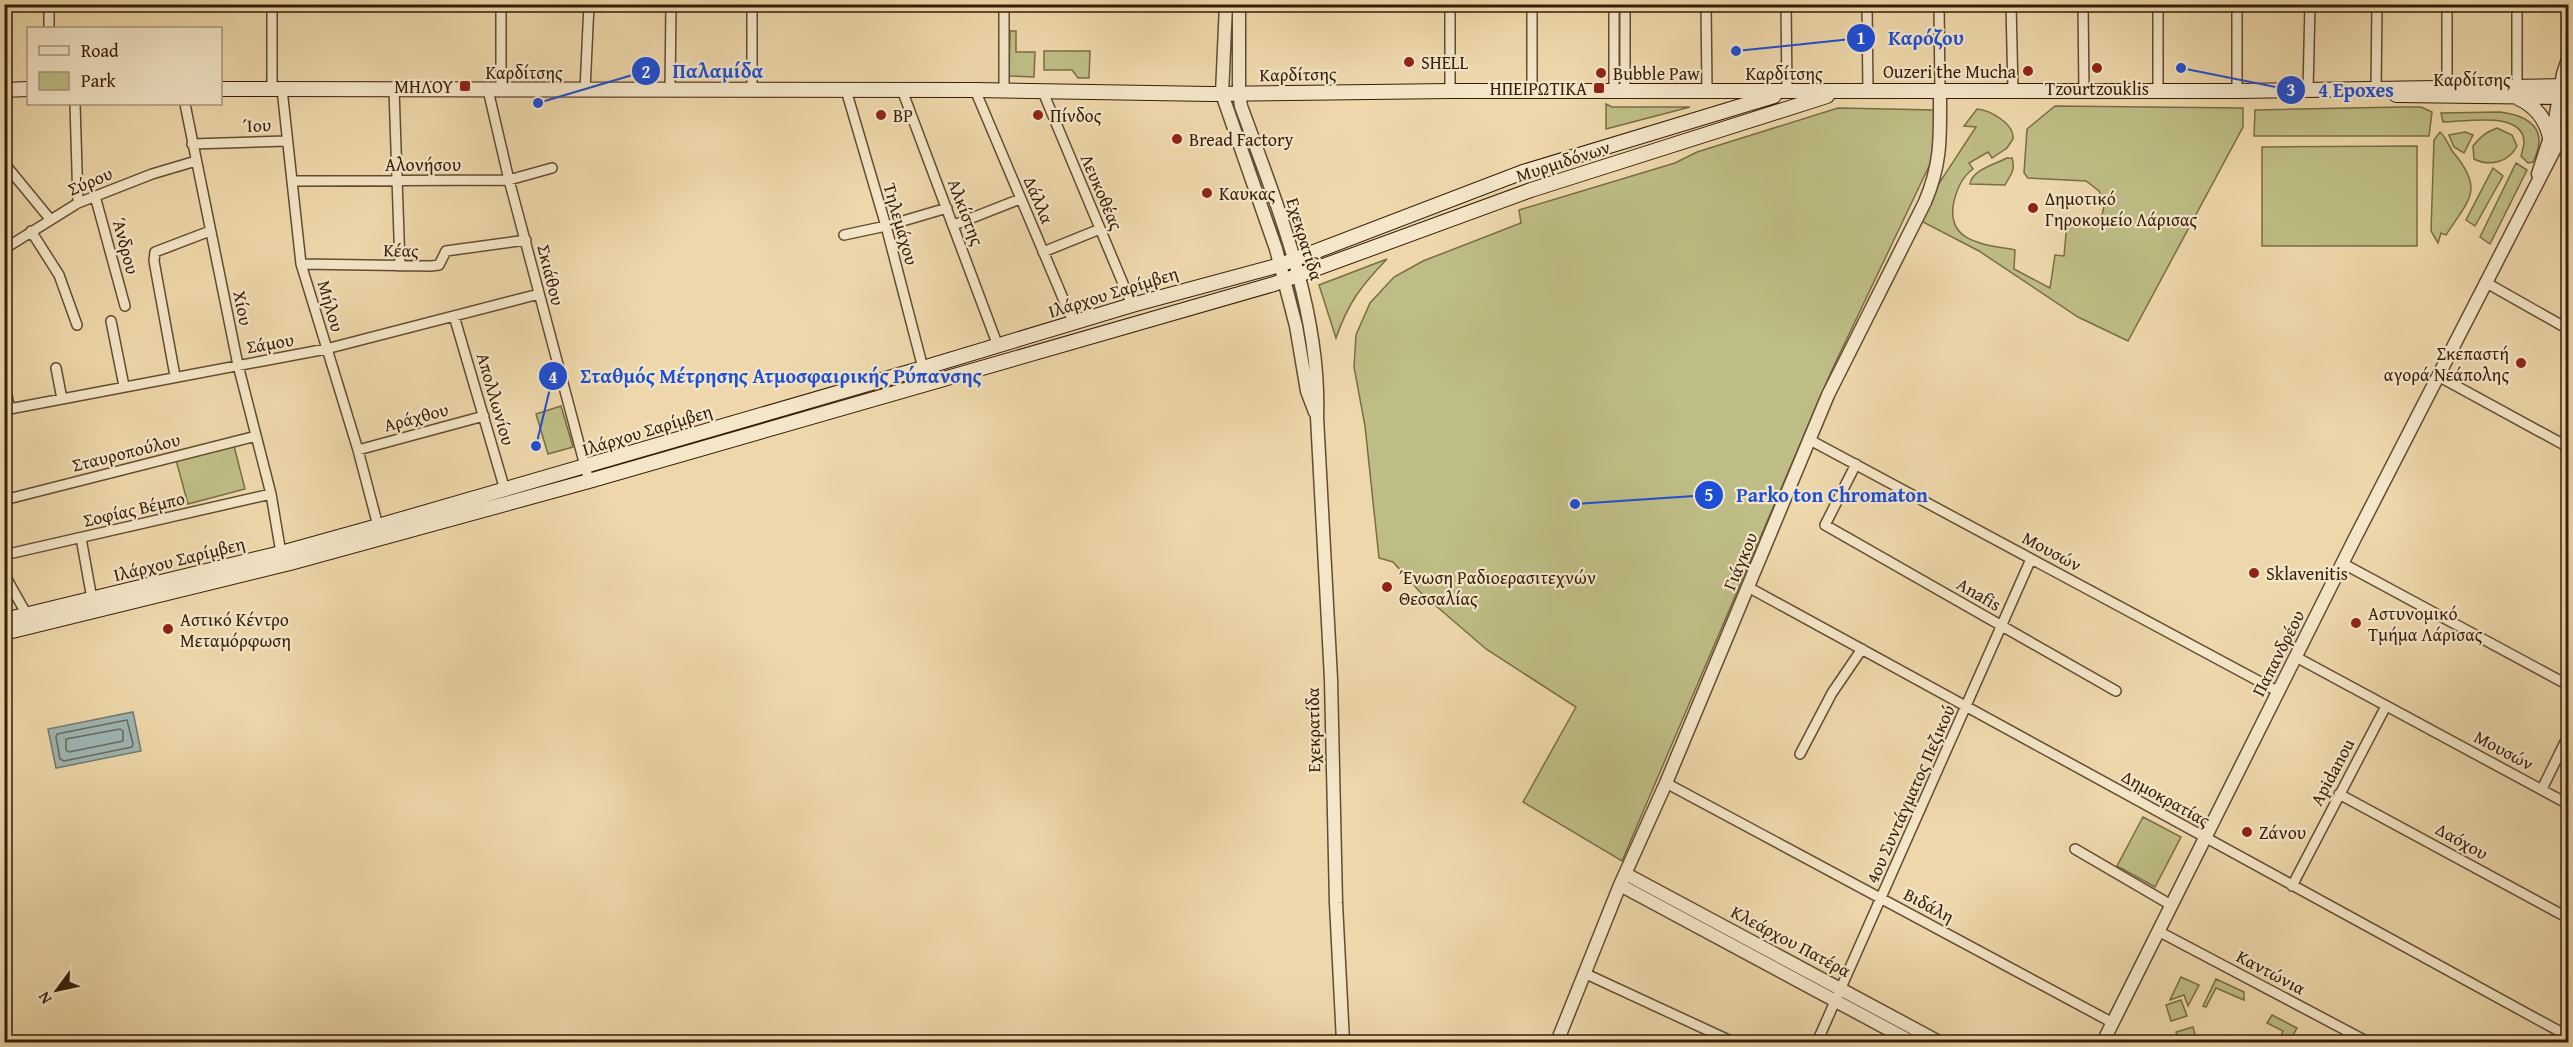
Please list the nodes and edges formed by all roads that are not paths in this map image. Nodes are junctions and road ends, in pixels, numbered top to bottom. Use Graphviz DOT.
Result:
graph roads {
  1 [pos="49,4"];
  2 [pos="272,4"];
  3 [pos="501,4"];
  4 [pos="589,4"];
  5 [pos="671,4"];
  6 [pos="752,4"];
  7 [pos="1004,4"];
  8 [pos="1226,4"];
  9 [pos="1239,4"];
  10 [pos="1450,4"];
  11 [pos="1532,4"];
  12 [pos="1614,4"];
  13 [pos="1624,4"];
  14 [pos="1706,4"];
  15 [pos="1786,4"];
  16 [pos="1867,4"];
  17 [pos="1939,4"];
  18 [pos="2012,4"];
  19 [pos="2083,4"];
  20 [pos="2158,4"];
  21 [pos="2237,4"];
  22 [pos="2310,4"];
  23 [pos="2377,4"];
  24 [pos="2447,4"];
  25 [pos="2517,4"];
  26 [pos="49,27"];
  27 [pos="2568,59"];
  28 [pos="2447,87"];
  29 [pos="222,89"];
  30 [pos="277,89"];
  31 [pos="394,89"];
  32 [pos="27,90"];
  33 [pos="494,90"];
  34 [pos="585,90"];
  35 [pos="752,90"];
  36 [pos="846,90"];
  37 [pos="902,90"];
  38 [pos="975,90"];
  39 [pos="1004,90"];
  40 [pos="2376,90"];
  41 [pos="670,91"];
  42 [pos="1450,91"];
  43 [pos="1532,91"];
  44 [pos="1620,91"];
  45 [pos="1707,91"];
  46 [pos="1787,91"];
  47 [pos="2237,91"];
  48 [pos="2308,91"];
  49 [pos="7,92"];
  50 [pos="1043,92"];
  51 [pos="1239,92"];
  52 [pos="1840,92"];
  53 [pos="1868,92"];
  54 [pos="2013,92"];
  55 [pos="2084,92"];
  56 [pos="2158,92"];
  57 [pos="2517,92"];
  58 [pos="2564,92"];
  59 [pos="1940,93"];
  60 [pos="1222,94"];
  61 [pos="75,105"];
  62 [pos="185,105"];
  63 [pos="2568,123"];
  64 [pos="2560,137"];
  65 [pos="286,141"];
  66 [pos="192,144"];
  67 [pos="196,160"];
  68 [pos="4,164"];
  69 [pos="552,168"];
  70 [pos="509,180"];
  71 [pos="292,181"];
  72 [pos="398,181"];
  73 [pos="95,196"];
  74 [pos="1020,199"];
  75 [pos="78,203"];
  76 [pos="947,208"];
  77 [pos="50,219"];
  78 [pos="954,225"];
  79 [pos="886,226"];
  80 [pos="1100,229"];
  81 [pos="31,231"];
  82 [pos="210,231"];
  83 [pos="844,236"];
  84 [pos="526,240"];
  85 [pos="4,249"];
  86 [pos="1043,252"];
  87 [pos="1295,260"];
  88 [pos="301,264"];
  89 [pos="1280,265"];
  90 [pos="399,266"];
  91 [pos="1300,275"];
  92 [pos="1285,280"];
  93 [pos="2485,282"];
  94 [pos="539,294"];
  95 [pos="1132,304"];
  96 [pos="124,306"];
  97 [pos="454,316"];
  98 [pos="111,321"];
  99 [pos="1072,322"];
  100 [pos="76,325"];
  101 [pos="2568,328"];
  102 [pos="998,345"];
  103 [pos="326,349"];
  104 [pos="238,365"];
  105 [pos="56,368"];
  106 [pos="923,368"];
  107 [pos="175,376"];
  108 [pos="2438,376"];
  109 [pos="4,383"];
  110 [pos="124,386"];
  111 [pos="62,399"];
  112 [pos="7,410"];
  113 [pos="484,416"];
  114 [pos="1317,417"];
  115 [pos="256,436"];
  116 [pos="1810,440"];
  117 [pos="2568,447"];
  118 [pos="358,450"];
  119 [pos="1856,464"];
  120 [pos="587,474"];
  121 [pos="505,490"];
  122 [pos="271,494"];
  123 [pos="4,500"];
  124 [pos="378,526"];
  125 [pos="81,538"];
  126 [pos="280,553"];
  127 [pos="4,555"];
  128 [pos="2031,559"];
  129 [pos="2342,563"];
  130 [pos="4,574"];
  131 [pos="1748,587"];
  132 [pos="92,599"];
  133 [pos="27,615"];
  134 [pos="4,620"];
  135 [pos="2001,626"];
  136 [pos="4,633"];
  137 [pos="1862,649"];
  138 [pos="2296,657"];
  139 [pos="2568,685"];
  140 [pos="2116,691"];
  141 [pos="2279,692"];
  142 [pos="1966,705"];
  143 [pos="2386,706"];
  144 [pos="2568,736"];
  145 [pos="1800,754"];
  146 [pos="1666,783"];
  147 [pos="2542,789"];
  148 [pos="2339,794"];
  149 [pos="2568,804"];
  150 [pos="2205,838"];
  151 [pos="2075,849"];
  152 [pos="1623,880"];
  153 [pos="2292,886"];
  154 [pos="1882,898"];
  155 [pos="2171,905"];
  156 [pos="2568,918"];
  157 [pos="2158,931"];
  158 [pos="1584,974"];
  159 [pos="1841,988"];
  160 [pos="1835,1000"];
  161 [pos="2113,1023"];
  162 [pos="2567,1036"];
  163 [pos="1343,1042"];
  164 [pos="1557,1042"];
  165 [pos="1733,1042"];
  166 [pos="1817,1042"];
  167 [pos="1912,1042"];
  168 [pos="1939,1042"];
  169 [pos="2103,1042"];
  170 [pos="2364,1042"];
  1 -- 26 [label="street"];
  2 -- 30 [label="street, Μήλου"];
  3 -- 33 [label="street, Σκιάθου"];
  4 -- 34 [label="street"];
  5 -- 41 [label="street"];
  6 -- 35 [label="street"];
  7 -- 39 [label="street"];
  8 -- 60 [label="street, Εχεκρατίδα"];
  9 -- 51 [label="street, Εχεκρατίδα"];
  10 -- 42 [label="street"];
  11 -- 43 [label="street"];
  12 -- 44 [label="street"];
  13 -- 44 [label="street"];
  14 -- 45 [label="street"];
  15 -- 46 [label="street"];
  16 -- 53 [label="street"];
  17 -- 59 [label="street"];
  18 -- 54 [label="street"];
  19 -- 55 [label="street"];
  20 -- 56 [label="street"];
  21 -- 47 [label="street"];
  22 -- 48 [label="street"];
  23 -- 40 [label="street"];
  24 -- 28 [label="street"];
  25 -- 57 [label="street"];
  27 -- 58 [label="street"];
  28 -- 40 [label="main road, Καρδίτσης"];
  28 -- 57 [label="main road, Καρδίτσης"];
  29 -- 30 [label="main road, Καρδίτσης"];
  30 -- 31 [label="main road, Καρδίτσης"];
  30 -- 65 [label="street, Μήλου"];
  31 -- 33 [label="main road, Καρδίτσης"];
  31 -- 72 [label="street"];
  32 -- 49 [label="main road"];
  33 -- 34 [label="main road, Καρδίτσης"];
  33 -- 70 [label="street, Σκιάθου"];
  34 -- 41 [label="main road, Καρδίτσης"];
  35 -- 36 [label="main road, Καρδίτσης"];
  35 -- 41 [label="main road, Καρδίτσης"];
  36 -- 37 [label="main road, Καρδίτσης"];
  36 -- 79 [label="street, Τηλεμάχου"];
  37 -- 38 [label="main road, Καρδίτσης"];
  37 -- 76 [label="street, Αλκίστης"];
  38 -- 39 [label="main road, Καρδίτσης"];
  38 -- 74 [label="street, Δάλλα"];
  39 -- 50 [label="main road, Καρδίτσης"];
  40 -- 48 [label="main road, Καρδίτσης"];
  40 -- 57 [label="main road, Καρδίτσης"];
  42 -- 43 [label="main road, Καρδίτσης"];
  42 -- 51 [label="main road, Καρδίτσης"];
  43 -- 44 [label="main road, Καρδίτσης"];
  44 -- 45 [label="main road, Καρδίτσης"];
  45 -- 46 [label="main road, Καρδίτσης"];
  46 -- 52 [label="main road, Καρδίτσης"];
  46 -- 87 [label="main road, Μυρμιδόνων"];
  47 -- 48 [label="main road, Καρδίτσης"];
  47 -- 56 [label="main road, Καρδίτσης"];
  50 -- 60 [label="main road, Καρδίτσης"];
  50 -- 80 [label="street, Λευκοθέας"];
  51 -- 60 [label="main road, Καρδίτσης"];
  51 -- 87 [label="street, Εχεκρατίδα"];
  52 -- 53 [label="main road, Καρδίτσης"];
  52 -- 91 [label="main road, Μυρμιδόνων"];
  53 -- 59 [label="main road, Καρδίτσης"];
  54 -- 55 [label="main road, Καρδίτσης"];
  54 -- 59 [label="main road, Καρδίτσης"];
  55 -- 56 [label="main road, Καρδίτσης"];
  57 -- 58 [label="main road, Καρδίτσης"];
  57 -- 64 [label="main road"];
  58 -- 64 [label="street"];
  59 -- 116 [label="street, Γιάγκου"];
  60 -- 89 [label="street, Εχεκρατίδα"];
  61 -- 75 [label="street"];
  62 -- 66 [label="street, Χίου"];
  63 -- 64 [label="street"];
  64 -- 93 [label="street, Παπανδρέου"];
  65 -- 66 [label="street, Ίου"];
  65 -- 71 [label="street, Μήλου"];
  66 -- 67 [label="street, Χίου"];
  67 -- 73 [label="street, Σύρου"];
  67 -- 82 [label="street, Χίου"];
  68 -- 77 [label="street"];
  69 -- 70 [label="street, Αλονήσου"];
  70 -- 72 [label="street, Αλονήσου"];
  70 -- 84 [label="street, Σκιάθου"];
  71 -- 72 [label="street, Αλονήσου"];
  71 -- 88 [label="street, Μήλου"];
  72 -- 90 [label="street"];
  73 -- 75 [label="street, Σύρου"];
  73 -- 96 [label="street, Άνδρου"];
  74 -- 78 [label="street"];
  74 -- 86 [label="street, Δάλλα"];
  75 -- 77 [label="street, Σύρου"];
  76 -- 78 [label="street, Αλκίστης"];
  76 -- 79 [label="street"];
  77 -- 81 [label="street, Σύρου"];
  78 -- 102 [label="street, Αλκίστης"];
  79 -- 83 [label="street"];
  79 -- 106 [label="street, Τηλεμάχου"];
  80 -- 86 [label="street"];
  80 -- 95 [label="street, Λευκοθέας"];
  81 -- 85 [label="street, Σύρου"];
  81 -- 100 [label="street"];
  82 -- 104 [label="street, Χίου"];
  82 -- 107 [label="street"];
  84 -- 90 [label="street, Κέας"];
  84 -- 94 [label="street, Σκιάθου"];
  86 -- 99 [label="street, Δάλλα"];
  87 -- 89 [label="main road, Ιλάρχου Σαρίμβεη"];
  87 -- 91 [label="street, Εχεκρατίδα"];
  88 -- 90 [label="street, Κέας"];
  88 -- 103 [label="street, Μήλου"];
  89 -- 92 [label="street, Εχεκρατίδα"];
  89 -- 95 [label="main road, Ιλάρχου Σαρίμβεη"];
  91 -- 92 [label="main road, Μυρμιδόνων"];
  91 -- 114 [label="street, Εχεκρατίδα"];
  92 -- 114 [label="street, Εχεκρατίδα"];
  92 -- 120 [label="main road, Ιλάρχου Σαρίμβεη"];
  93 -- 101 [label="street"];
  93 -- 108 [label="street, Παπανδρέου"];
  94 -- 97 [label="street, Σάμου"];
  94 -- 120 [label="street, Σκιάθου"];
  95 -- 99 [label="main road, Ιλάρχου Σαρίμβεη"];
  97 -- 103 [label="street, Σάμου"];
  97 -- 113 [label="street, Απολλωνίου"];
  98 -- 110 [label="street"];
  99 -- 102 [label="main road, Ιλάρχου Σαρίμβεη"];
  102 -- 106 [label="main road, Ιλάρχου Σαρίμβεη"];
  103 -- 104 [label="street, Σάμου"];
  103 -- 118 [label="street, Μήλου"];
  104 -- 107 [label="street, Σάμου"];
  104 -- 115 [label="street, Χίου"];
  105 -- 111 [label="street"];
  106 -- 120 [label="main road, Ιλάρχου Σαρίμβεη"];
  107 -- 110 [label="street, Σάμου"];
  108 -- 117 [label="street"];
  108 -- 129 [label="street, Παπανδρέου"];
  109 -- 112 [label="street"];
  110 -- 111 [label="street, Σάμου"];
  111 -- 112 [label="street, Σάμου"];
  113 -- 118 [label="street, Αράχθου"];
  113 -- 121 [label="street, Απολλωνίου"];
  114 -- 163 [label="street, Εχεκρατίδα"];
  115 -- 122 [label="street, Χίου"];
  115 -- 123 [label="street, Σταυροπούλου"];
  116 -- 119 [label="street, Μουσών"];
  116 -- 131 [label="street, Γιάγκου"];
  118 -- 124 [label="street, Μήλου"];
  119 -- 128 [label="street, Μουσών"];
  119 -- 135 [label="street, Anafis"];
  120 -- 121 [label="main road, Ιλάρχου Σαρίμβεη"];
  120 -- 136 [label="main road, Ιλάρχου Σαρίμβεη"];
  121 -- 124 [label="main road, Ιλάρχου Σαρίμβεη"];
  122 -- 125 [label="street, Σοφίας Βέμπο"];
  122 -- 126 [label="street, Χίου"];
  124 -- 126 [label="main road, Ιλάρχου Σαρίμβεη"];
  125 -- 127 [label="street, Σοφίας Βέμπο"];
  125 -- 132 [label="street"];
  126 -- 132 [label="main road, Ιλάρχου Σαρίμβεη"];
  128 -- 135 [label="street, 4ου Συντάγματος Πεζικού"];
  128 -- 141 [label="street, Μουσών"];
  129 -- 138 [label="street, Παπανδρέου"];
  129 -- 139 [label="street"];
  130 -- 133 [label="street"];
  131 -- 137 [label="street, Δημοκρατίας"];
  131 -- 146 [label="street, Γιάγκου"];
  132 -- 133 [label="main road, Ιλάρχου Σαρίμβεη"];
  133 -- 134 [label="main road, Ιλάρχου Σαρίμβεη"];
  135 -- 140 [label="street, Anafis"];
  135 -- 142 [label="street, 4ου Συντάγματος Πεζικού"];
  137 -- 142 [label="street, Δημοκρατίας"];
  137 -- 145 [label="street"];
  138 -- 141 [label="street, Παπανδρέου"];
  138 -- 143 [label="street, Μουσών"];
  141 -- 150 [label="street, Παπανδρέου"];
  142 -- 150 [label="street, Δημοκρατίας"];
  142 -- 154 [label="street, 4ου Συντάγματος Πεζικού"];
  143 -- 147 [label="street, Μουσών"];
  143 -- 148 [label="street, Apidanou"];
  144 -- 147 [label="street"];
  146 -- 152 [label="street, Γιάγκου"];
  146 -- 154 [label="street, Βιδάλη"];
  147 -- 149 [label="street, Μουσών"];
  148 -- 153 [label="street, Apidanou"];
  148 -- 156 [label="street, Δαόχου"];
  150 -- 153 [label="street, Δημοκρατίας"];
  150 -- 155 [label="street, Παπανδρέου"];
  151 -- 155 [label="street"];
  152 -- 158 [label="street, Γιάγκου"];
  152 -- 159 [label="street, Κλεάρχου Πατέρα"];
  152 -- 160 [label="street, Κλεάρχου Πατέρα"];
  153 -- 162 [label="street, Δημοκρατίας"];
  154 -- 159 [label="street, 4ου Συντάγματος Πεζικού"];
  154 -- 161 [label="street, Βιδάλη"];
  155 -- 157 [label="street, Παπανδρέου"];
  157 -- 161 [label="street, Παπανδρέου"];
  157 -- 170 [label="street, Καντώνια"];
  158 -- 164 [label="street, Γιάγκου"];
  158 -- 165 [label="street"];
  159 -- 160 [label="street, 4ου Συντάγματος Πεζικού"];
  159 -- 168 [label="street, Κλεάρχου Πατέρα"];
  160 -- 166 [label="street, 4ου Συντάγματος Πεζικού"];
  160 -- 167 [label="street, Κλεάρχου Πατέρα"];
  161 -- 169 [label="street, Παπανδρέου"];
}
